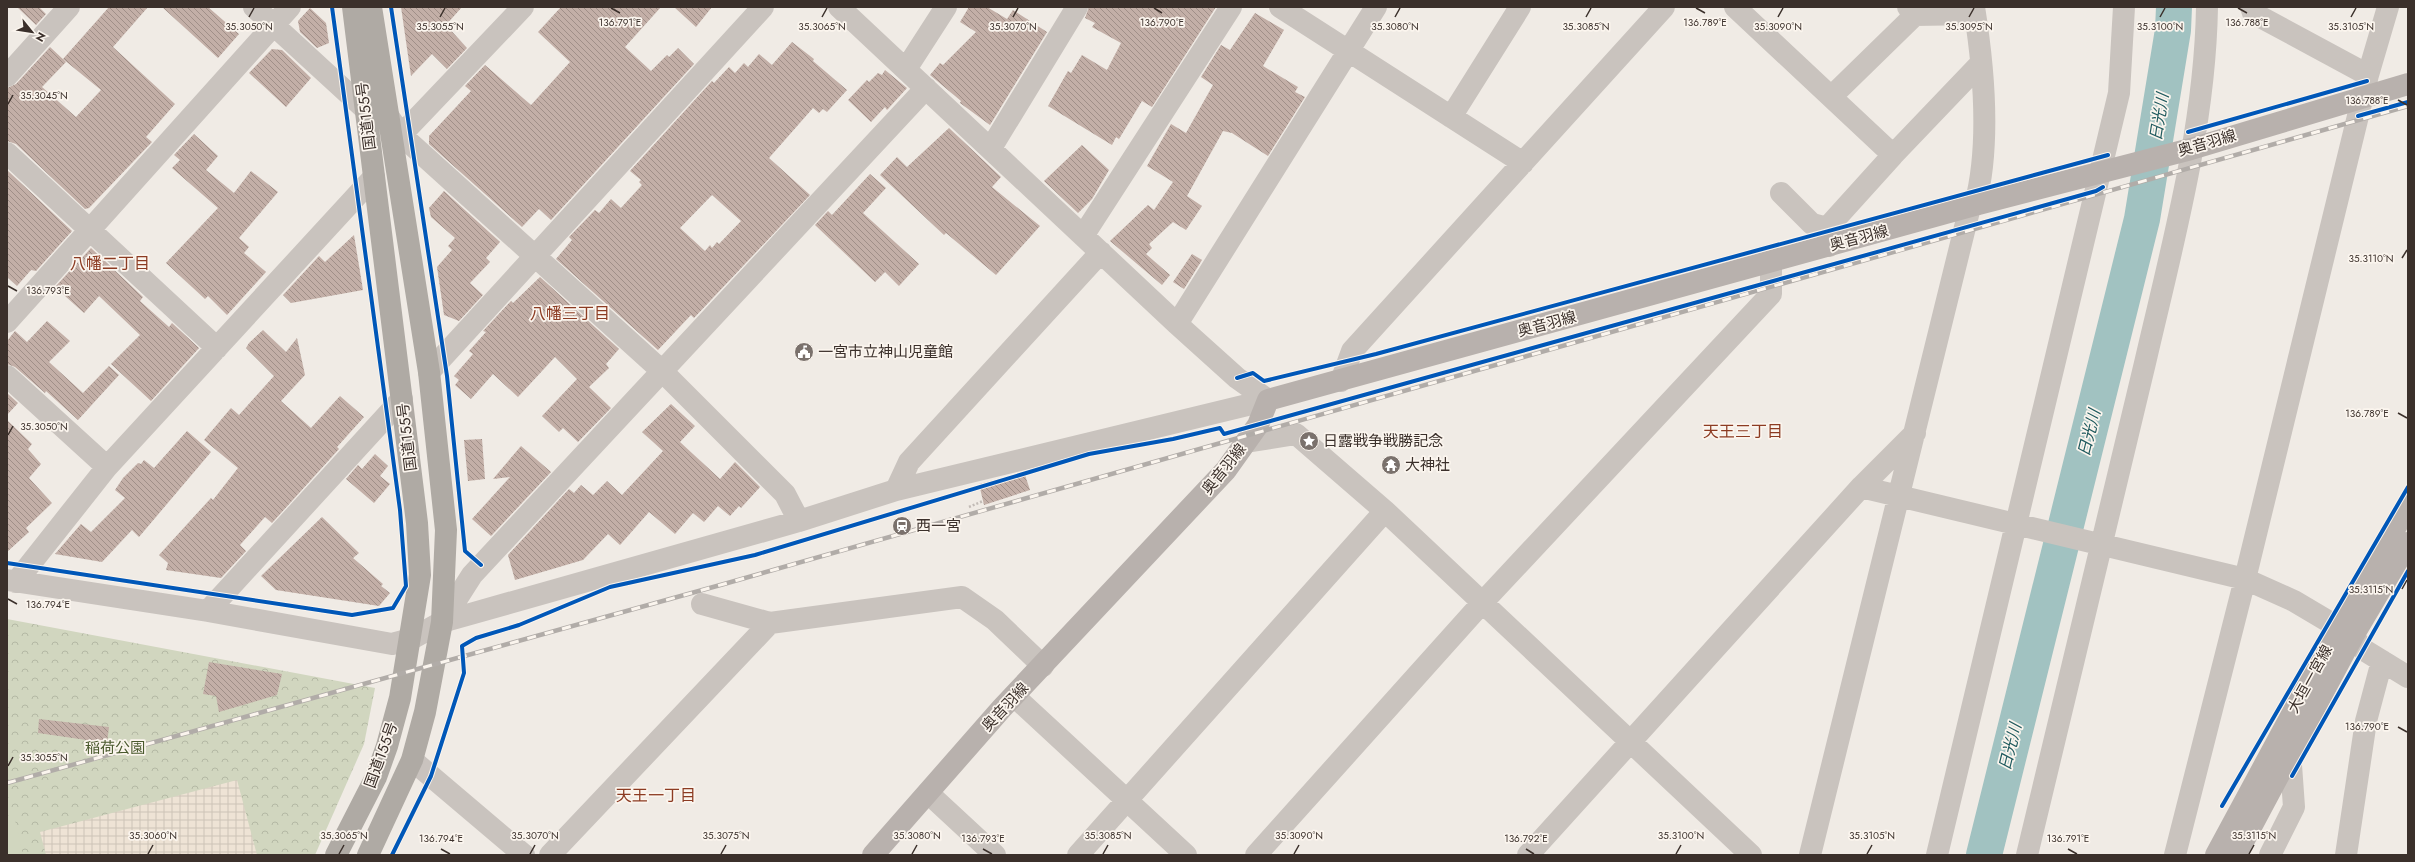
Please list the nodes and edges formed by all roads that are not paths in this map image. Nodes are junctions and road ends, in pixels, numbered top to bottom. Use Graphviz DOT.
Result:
graph roads {
  1 [pos="69,7"];
  2 [pos="254,7"];
  3 [pos="290,7"];
  4 [pos="353,7"];
  5 [pos="371,7"];
  6 [pos="523,7"];
  7 [pos="763,7"];
  8 [pos="839,7"];
  9 [pos="946,7"];
  10 [pos="1077,7"];
  11 [pos="1231,7"];
  12 [pos="1280,7"];
  13 [pos="1376,7"];
  14 [pos="1520,7"];
  15 [pos="1664,7"];
  16 [pos="1735,7"];
  17 [pos="2124,7"];
  18 [pos="2207,7"];
  19 [pos="2251,7"];
  20 [pos="2388,7"];
  21 [pos="1975,10"];
  22 [pos="1912,11"];
  23 [pos="274,25"];
  24 [pos="1349,51"];
  25 [pos="1980,64"];
  26 [pos="906,69"];
  27 [pos="7,76"];
  28 [pos="2408,84"];
  29 [pos="2365,85"];
  30 [pos="926,88"];
  31 [pos="1832,96"];
  32 [pos="365,109"];
  33 [pos="387,114"];
  34 [pos="1451,117"];
  35 [pos="401,135"];
  36 [pos="990,148"];
  37 [pos="2188,150"];
  38 [pos="7,153"];
  39 [pos="1893,155"];
  40 [pos="1523,163"];
  41 [pos="2103,171"];
  42 [pos="374,177"];
  43 [pos="1781,193"];
  44 [pos="1973,206"];
  45 [pos="91,230"];
  46 [pos="1084,236"];
  47 [pos="1828,237"];
  48 [pos="1101,252"];
  49 [pos="536,255"];
  50 [pos="1772,262"];
  51 [pos="7,322"];
  52 [pos="1177,324"];
  53 [pos="217,348"];
  54 [pos="662,371"];
  55 [pos="429,372"];
  56 [pos="7,376"];
  57 [pos="1341,381"];
  58 [pos="402,400"];
  59 [pos="1268,400"];
  60 [pos="1915,433"];
  61 [pos="1246,442"];
  62 [pos="107,467"];
  63 [pos="1861,487"];
  64 [pos="896,490"];
  65 [pos="1900,497"];
  66 [pos="2408,505"];
  67 [pos="1385,511"];
  68 [pos="799,521"];
  69 [pos="2019,526"];
  70 [pos="2408,543"];
  71 [pos="2097,545"];
  72 [pos="2245,579"];
  73 [pos="12,581"];
  74 [pos="1482,603"];
  75 [pos="702,604"];
  76 [pos="208,611"];
  77 [pos="442,622"];
  78 [pos="770,624"];
  79 [pos="2345,633"];
  80 [pos="411,639"];
  81 [pos="2382,661"];
  82 [pos="1043,666"];
  83 [pos="2408,677"];
  84 [pos="1014,696"];
  85 [pos="1632,740"];
  86 [pos="2290,751"];
  87 [pos="412,760"];
  88 [pos="928,793"];
  89 [pos="1126,801"];
  90 [pos="2251,806"];
  91 [pos="336,855"];
  92 [pos="368,855"];
  93 [pos="524,855"];
  94 [pos="550,855"];
  95 [pos="873,855"];
  96 [pos="995,855"];
  97 [pos="1078,855"];
  98 [pos="1186,855"];
  99 [pos="1256,855"];
  100 [pos="1528,855"];
  101 [pos="1751,855"];
  102 [pos="1810,855"];
  103 [pos="1937,855"];
  104 [pos="2027,855"];
  105 [pos="2175,855"];
  106 [pos="2216,855"];
  107 [pos="2236,855"];
  108 [pos="2270,855"];
  109 [pos="2346,855"];
  1 -- 27 [label="street"];
  2 -- 23 [label="street"];
  3 -- 23 [label="street"];
  4 -- 32 [label="highway, 国道155号"];
  5 -- 33 [label="highway, 国道155号"];
  6 -- 35 [label="street"];
  7 -- 49 [label="street"];
  8 -- 26 [label="street"];
  9 -- 26 [label="street"];
  10 -- 36 [label="street"];
  11 -- 46 [label="street"];
  12 -- 24 [label="street"];
  13 -- 24 [label="street"];
  14 -- 34 [label="street"];
  15 -- 40 [label="street"];
  16 -- 31 [label="street"];
  17 -- 41 [label="street"];
  18 -- 37 [label="street"];
  19 -- 29 [label="street"];
  20 -- 29 [label="street"];
  21 -- 22 [label="street"];
  21 -- 25 [label="street"];
  22 -- 31 [label="street"];
  23 -- 32 [label="street"];
  23 -- 45 [label="street"];
  24 -- 34 [label="street"];
  24 -- 52 [label="street"];
  25 -- 39 [label="street"];
  25 -- 44 [label="street"];
  26 -- 30 [label="street"];
  28 -- 29 [label="main road, 奥音羽線"];
  29 -- 37 [label="main road, 奥音羽線"];
  29 -- 72 [label="street"];
  30 -- 36 [label="street"];
  30 -- 54 [label="street"];
  31 -- 39 [label="street"];
  32 -- 33 [label="street"];
  32 -- 42 [label="highway, 国道155号"];
  33 -- 35 [label="street"];
  33 -- 55 [label="highway, 国道155号"];
  34 -- 40 [label="street"];
  35 -- 49 [label="street"];
  36 -- 46 [label="street"];
  37 -- 41 [label="main road, 奥音羽線"];
  37 -- 71 [label="street"];
  38 -- 45 [label="street"];
  39 -- 47 [label="street"];
  40 -- 57 [label="street"];
  41 -- 44 [label="main road, 奥音羽線"];
  41 -- 69 [label="street"];
  42 -- 53 [label="street"];
  42 -- 58 [label="highway, 国道155号"];
  43 -- 47 [label="street"];
  44 -- 47 [label="main road, 奥音羽線"];
  44 -- 60 [label="street"];
  45 -- 51 [label="street"];
  45 -- 53 [label="street"];
  46 -- 48 [label="street"];
  47 -- 50 [label="main road, 奥音羽線"];
  48 -- 52 [label="street"];
  48 -- 64 [label="street"];
  49 -- 54 [label="street"];
  49 -- 55 [label="street"];
  50 -- 57 [label="main road, 奥音羽線"];
  50 -- 74 [label="street"];
  52 -- 59 [label="street"];
  53 -- 62 [label="street"];
  54 -- 68 [label="street"];
  54 -- 77 [label="street"];
  55 -- 77 [label="highway, 国道155号"];
  56 -- 62 [label="street"];
  57 -- 59 [label="main road, 奥音羽線"];
  58 -- 76 [label="street"];
  58 -- 80 [label="highway, 国道155号"];
  59 -- 61 [label="main road, 奥音羽線"];
  59 -- 64 [label="street"];
  60 -- 63 [label="street"];
  60 -- 65 [label="street"];
  61 -- 67 [label="street"];
  61 -- 82 [label="main road, 奥音羽線"];
  62 -- 73 [label="street"];
  63 -- 65 [label="street"];
  63 -- 85 [label="street"];
  64 -- 68 [label="street"];
  65 -- 69 [label="street"];
  65 -- 102 [label="street"];
  66 -- 79 [label="main road, 大垣一宮線"];
  67 -- 74 [label="street"];
  67 -- 89 [label="street"];
  68 -- 77 [label="street"];
  69 -- 71 [label="street"];
  69 -- 103 [label="street"];
  70 -- 79 [label="main road, 大垣一宮線"];
  71 -- 72 [label="street"];
  71 -- 104 [label="street"];
  72 -- 79 [label="street"];
  72 -- 105 [label="street"];
  73 -- 76 [label="street"];
  74 -- 85 [label="street"];
  74 -- 99 [label="street"];
  75 -- 78 [label="street"];
  76 -- 80 [label="street"];
  77 -- 80 [label="street"];
  77 -- 87 [label="highway, 国道155号"];
  78 -- 82 [label="street"];
  78 -- 94 [label="street"];
  79 -- 81 [label="street"];
  79 -- 86 [label="main road, 大垣一宮線"];
  79 -- 90 [label="main road, 大垣一宮線"];
  80 -- 91 [label="highway, 国道155号"];
  81 -- 83 [label="street"];
  81 -- 109 [label="street"];
  82 -- 84 [label="main road, 奥音羽線"];
  84 -- 88 [label="main road, 奥音羽線"];
  84 -- 89 [label="street"];
  85 -- 100 [label="street"];
  85 -- 101 [label="street"];
  86 -- 90 [label="main road, 大垣一宮線"];
  86 -- 108 [label="street"];
  87 -- 92 [label="highway, 国道155号"];
  87 -- 93 [label="street"];
  88 -- 95 [label="main road, 奥音羽線"];
  88 -- 96 [label="street"];
  89 -- 97 [label="street"];
  89 -- 98 [label="street"];
  90 -- 106 [label="main road, 大垣一宮線"];
  90 -- 107 [label="main road, 大垣一宮線"];
}
